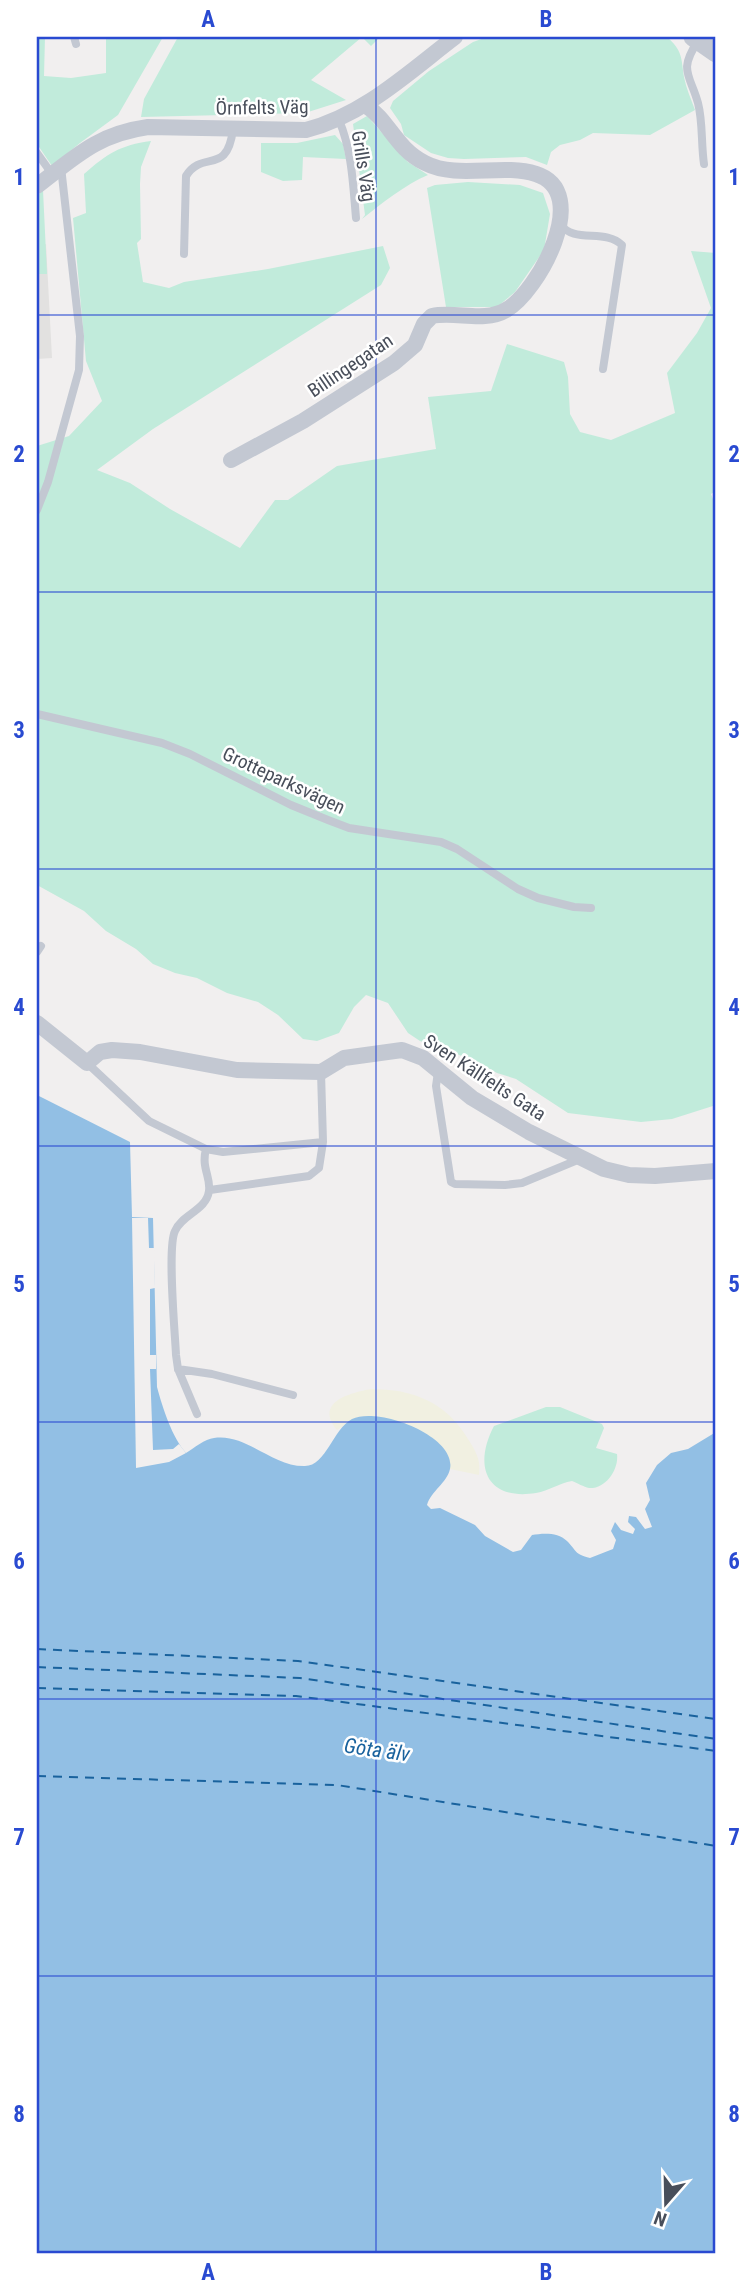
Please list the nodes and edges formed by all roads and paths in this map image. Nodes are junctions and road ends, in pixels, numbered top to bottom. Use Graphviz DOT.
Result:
graph roads {
  1 [pos="455,37"];
  2 [pos="695,39"];
  3 [pos="716,53"];
  4 [pos="365,105"];
  5 [pos="339,120"];
  6 [pos="233,129"];
  7 [pos="37,153"];
  8 [pos="704,164"];
  9 [pos="57,171"];
  10 [pos="37,186"];
  11 [pos="356,218"];
  12 [pos="560,223"];
  13 [pos="184,254"];
  14 [pos="603,369"];
  15 [pos="231,460"];
  16 [pos="37,510"];
  17 [pos="37,714"];
  18 [pos="592,908"];
  19 [pos="37,1023"];
  20 [pos="88,1063"];
  21 [pos="439,1071"];
  22 [pos="321,1072"];
  23 [pos="323,1142"];
  24 [pos="206,1149"];
  25 [pos="580,1159"];
  26 [pos="716,1171"];
  27 [pos="210,1190"];
  28 [pos="178,1369"];
  29 [pos="293,1395"];
  30 [pos="197,1415"];
  1 -- 4 [label="street, Örnfelts Väg"];
  2 -- 3 [label="street"];
  2 -- 8 [label="lane"];
  4 -- 5 [label="street, Örnfelts Väg"];
  4 -- 12 [label="street"];
  5 -- 6 [label="street, Örnfelts Väg"];
  5 -- 11 [label="lane, Grills Väg"];
  6 -- 9 [label="street, Örnfelts Väg"];
  6 -- 13 [label="lane"];
  7 -- 9 [label="lane"];
  9 -- 10 [label="street, Örnfelts Väg"];
  9 -- 16 [label="lane"];
  12 -- 14 [label="lane"];
  12 -- 15 [label="street, Billingegatan"];
  17 -- 18 [label="lane, Grotteparksvägen"];
  19 -- 20 [label="street"];
  20 -- 22 [label="street, Sven Källfelts Gata"];
  20 -- 24 [label="lane"];
  21 -- 22 [label="street, Sven Källfelts Gata"];
  21 -- 25 [label="street, Sven Källfelts Gata"];
  21 -- 25 [label="lane"];
  22 -- 23 [label="lane"];
  23 -- 24 [label="lane"];
  23 -- 27 [label="lane"];
  24 -- 27 [label="lane"];
  25 -- 26 [label="street, Sven Källfelts Gata"];
  27 -- 28 [label="lane"];
  28 -- 29 [label="lane"];
  28 -- 30 [label="lane"];
}
